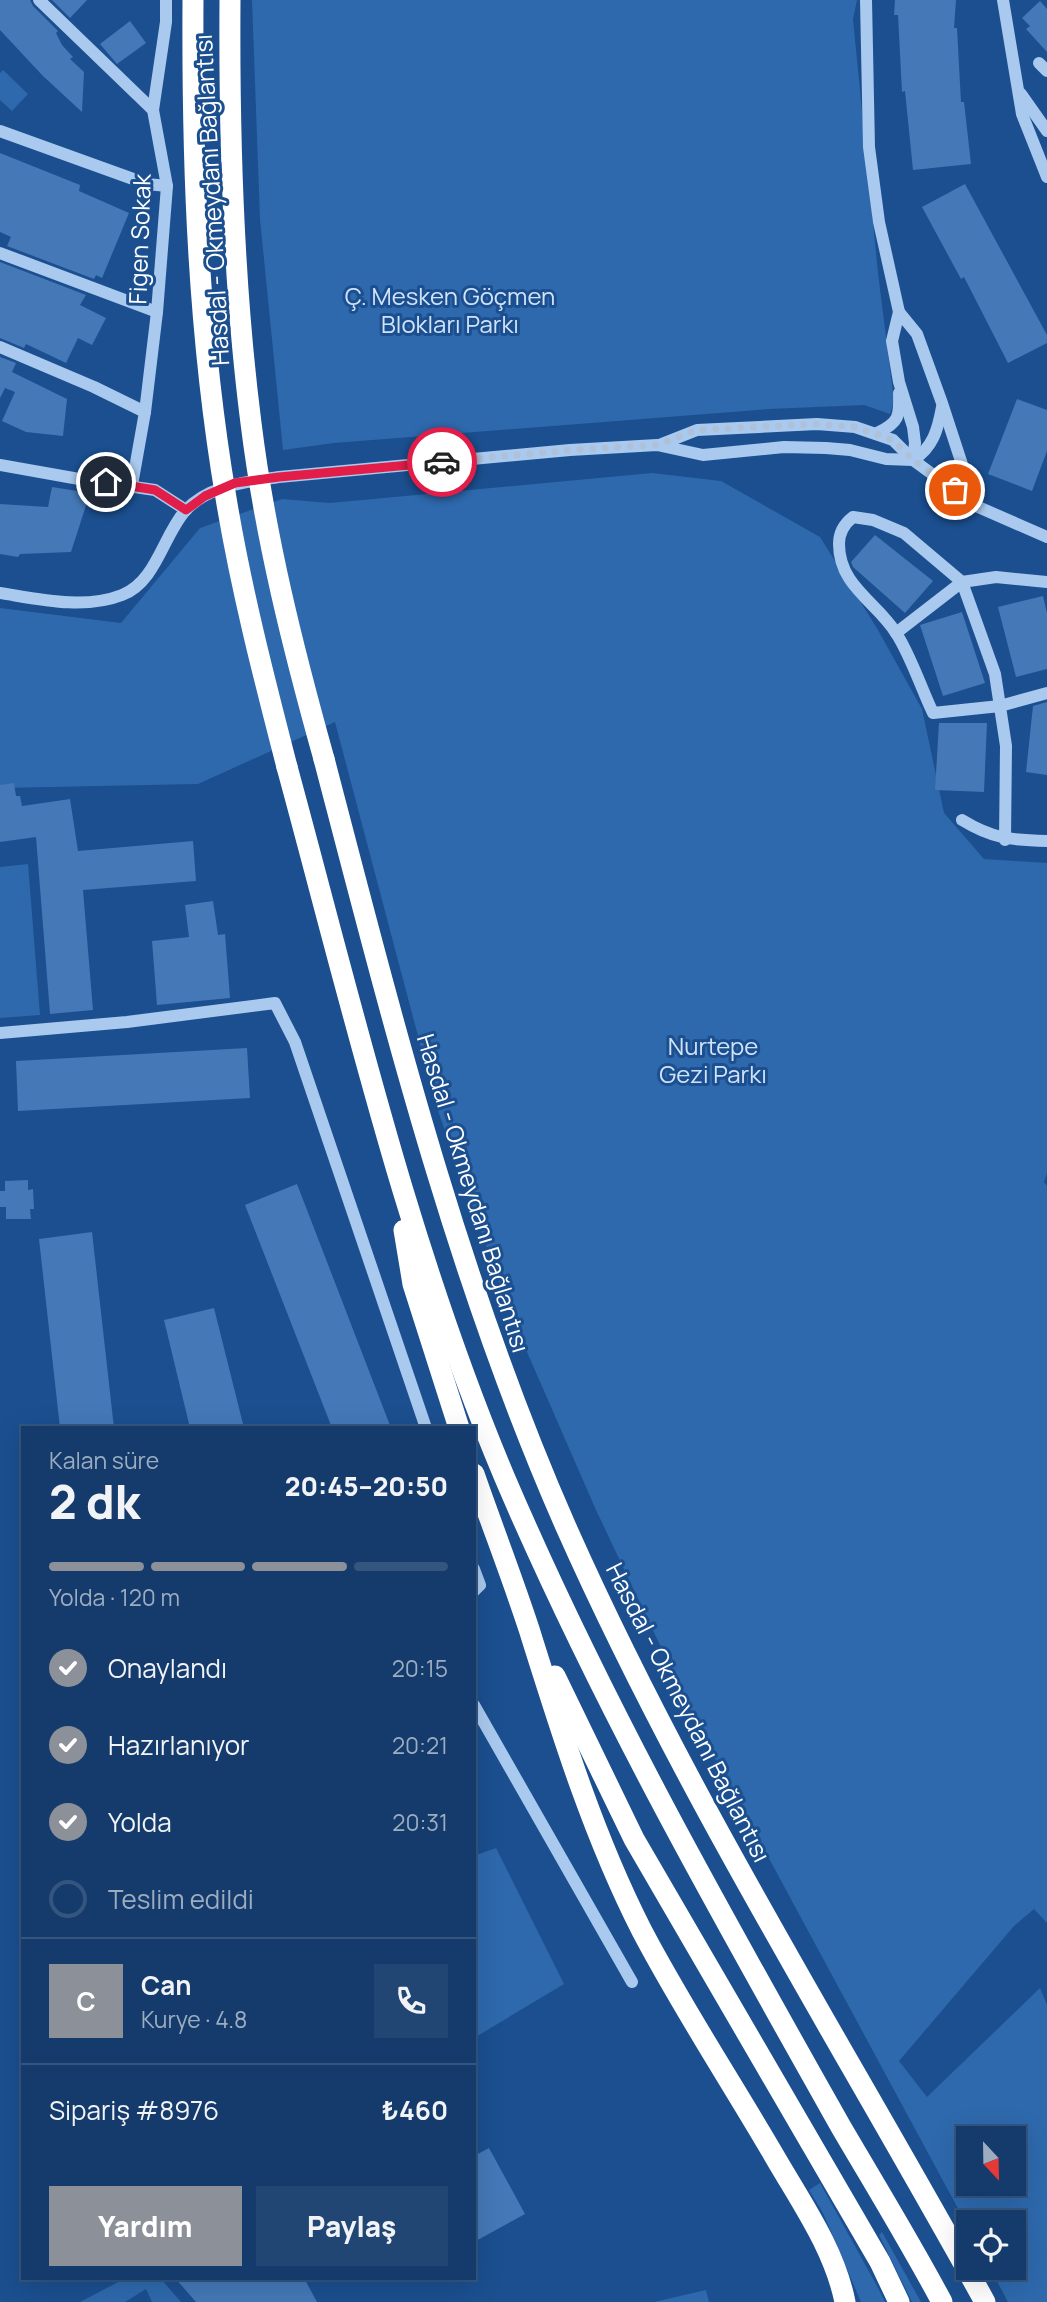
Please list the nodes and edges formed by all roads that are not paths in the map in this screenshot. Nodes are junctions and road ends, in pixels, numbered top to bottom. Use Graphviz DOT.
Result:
graph roads {
  1 [pos="39,0"];
  2 [pos="166,0"];
  3 [pos="194,0"];
  4 [pos="230,0"];
  5 [pos="866,0"];
  6 [pos="1003,0"];
  7 [pos="1018,91"];
  8 [pos="153,110"];
  9 [pos="0,131"];
  10 [pos="1047,131"];
  11 [pos="1047,177"];
  12 [pos="167,186"];
  13 [pos="0,253"];
  14 [pos="157,312"];
  15 [pos="899,312"];
  16 [pos="0,346"];
  17 [pos="899,382"];
  18 [pos="942,402"];
  19 [pos="145,412"];
  20 [pos="877,433"];
  21 [pos="657,445"];
  22 [pos="913,460"];
  23 [pos="0,465"];
  24 [pos="132,485"];
  25 [pos="976,506"];
  26 [pos="186,510"];
  27 [pos="1047,537"];
  28 [pos="962,582"];
  29 [pos="1047,582"];
  30 [pos="0,593"];
  31 [pos="896,633"];
  32 [pos="1047,693"];
  33 [pos="1000,706"];
  34 [pos="962,820"];
  35 [pos="1005,840"];
  36 [pos="1047,841"];
  37 [pos="0,1033"];
  38 [pos="401,1183"];
  39 [pos="425,1426"];
  40 [pos="458,1426"];
  41 [pos="476,1480"];
  42 [pos="528,1628"];
  43 [pos="476,1709"];
  44 [pos="632,1982"];
  45 [pos="845,2302"];
  46 [pos="899,2302"];
  47 [pos="942,2302"];
  48 [pos="985,2302"];
  1 -- 8 [label="street"];
  2 -- 8 [label="street, Figen Sokak"];
  3 -- 38 [label="highway, Hasdal - Okmeydanı Bağlantısı, bridge"];
  4 -- 48 [label="highway, Hasdal - Okmeydanı Bağlantısı, bridge"];
  5 -- 15 [label="street"];
  6 -- 7 [label="street"];
  7 -- 10 [label="street"];
  7 -- 11 [label="street"];
  8 -- 12 [label="street, Figen Sokak"];
  9 -- 12 [label="street"];
  12 -- 14 [label="street, Figen Sokak"];
  13 -- 14 [label="street"];
  14 -- 19 [label="street, Figen Sokak"];
  15 -- 17 [label="street"];
  15 -- 18 [label="street"];
  16 -- 19 [label="street"];
  17 -- 20 [label="street"];
  17 -- 22 [label="street"];
  18 -- 22 [label="street"];
  18 -- 25 [label="street"];
  19 -- 24 [label="street, Figen Sokak"];
  20 -- 21 [label="street"];
  20 -- 22 [label="street"];
  21 -- 22 [label="street"];
  21 -- 26 [label="street"];
  22 -- 25 [label="street"];
  23 -- 24 [label="street"];
  24 -- 26 [label="street"];
  25 -- 27 [label="street"];
  26 -- 30 [label="street"];
  28 -- 29 [label="street"];
  28 -- 31 [label="street"];
  28 -- 31 [label="street"];
  28 -- 33 [label="street"];
  31 -- 33 [label="street"];
  32 -- 33 [label="street"];
  33 -- 35 [label="street"];
  34 -- 35 [label="street"];
  35 -- 36 [label="street"];
  37 -- 39 [label="street"];
  38 -- 40 [label="highway"];
  38 -- 47 [label="highway, Hasdal - Okmeydanı Bağlantısı"];
  41 -- 42 [label="highway"];
  42 -- 45 [label="highway"];
  42 -- 46 [label="highway"];
  43 -- 44 [label="street"];
}
